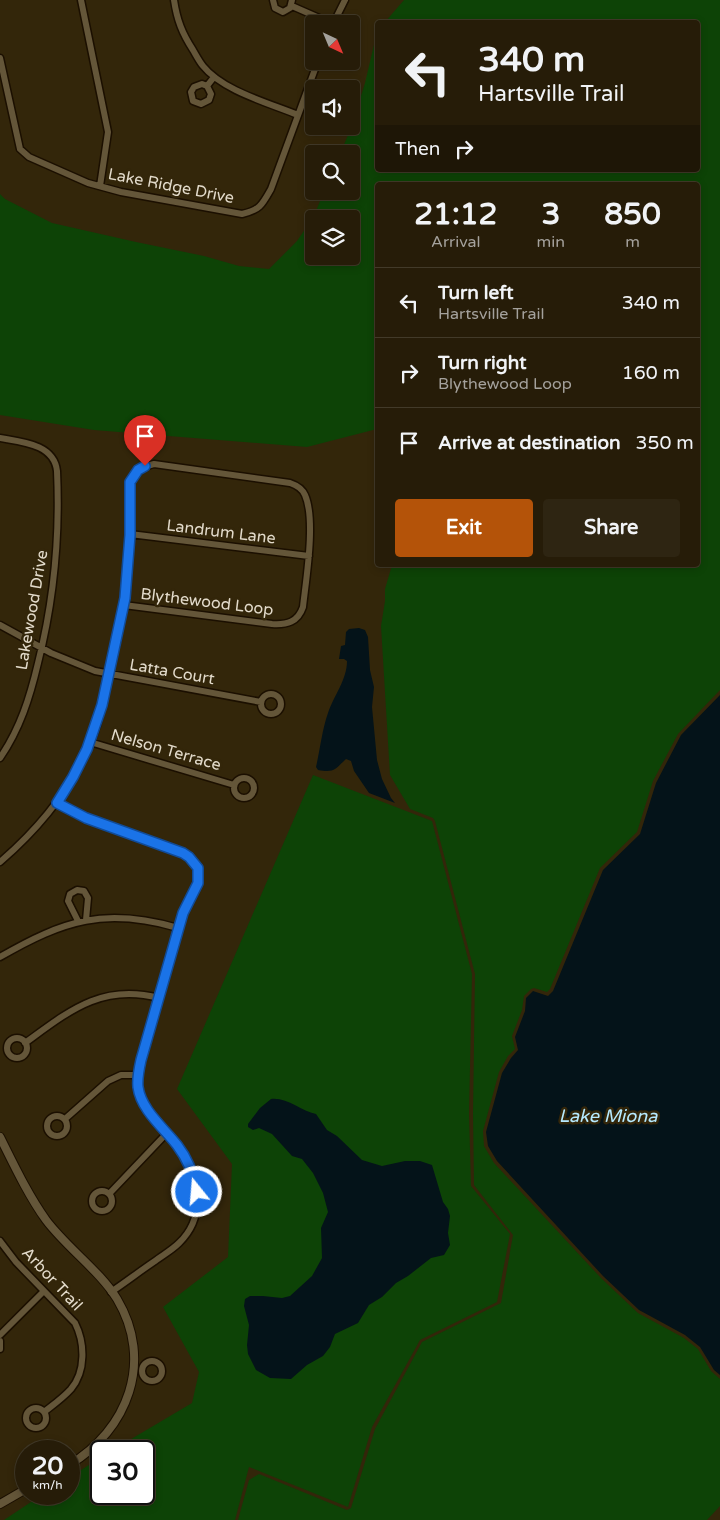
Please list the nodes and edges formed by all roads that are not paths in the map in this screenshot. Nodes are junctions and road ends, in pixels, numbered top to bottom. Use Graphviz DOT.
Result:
graph roads {
  1 [pos="81,0"];
  2 [pos="174,0"];
  3 [pos="273,0"];
  4 [pos="345,0"];
  5 [pos="292,3"];
  6 [pos="315,15"];
  7 [pos="338,15"];
  8 [pos="0,58"];
  9 [pos="315,70"];
  10 [pos="214,77"];
  11 [pos="207,86"];
  12 [pos="298,114"];
  13 [pos="100,186"];
  14 [pos="0,438"];
  15 [pos="130,534"];
  16 [pos="309,556"];
  17 [pos="124,605"];
  18 [pos="0,625"];
  19 [pos="42,648"];
  20 [pos="109,674"];
  21 [pos="261,702"];
  22 [pos="90,742"];
  23 [pos="0,758"];
  24 [pos="234,785"];
  25 [pos="57,803"];
  26 [pos="0,862"];
  27 [pos="86,920"];
  28 [pos="78,921"];
  29 [pos="178,928"];
  30 [pos="0,957"];
  31 [pos="159,998"];
  32 [pos="25,1043"];
  33 [pos="138,1075"];
  34 [pos="65,1119"];
  35 [pos="167,1133"];
  36 [pos="0,1137"];
  37 [pos="109,1194"];
  38 [pos="0,1241"];
  39 [pos="44,1292"];
  40 [pos="111,1292"];
  41 [pos="0,1335"];
  42 [pos="0,1341"];
  43 [pos="0,1349"];
  44 [pos="133,1368"];
  45 [pos="143,1370"];
  46 [pos="44,1412"];
  47 [pos="80,1457"];
  48 [pos="15,1495"];
  49 [pos="0,1504"];
  1 -- 13 [label="street"];
  2 -- 10 [label="street"];
  3 -- 5 [label="street"];
  4 -- 7 [label="street"];
  5 -- 6 [label="street"];
  8 -- 13 [label="street, Lake Ridge Drive"];
  9 -- 12 [label="street, Lake Ridge Drive"];
  10 -- 11 [label="street"];
  10 -- 12 [label="street"];
  12 -- 13 [label="street, Lake Ridge Drive"];
  14 -- 19 [label="street, Lakewood Drive"];
  15 -- 16 [label="street, Landrum Lane"];
  15 -- 16 [label="street, Blythewood Loop"];
  15 -- 17 [label="street, Blythewood Loop"];
  16 -- 17 [label="street, Blythewood Loop"];
  17 -- 20 [label="street, Blythewood Loop"];
  18 -- 19 [label="street, Latta Court"];
  19 -- 20 [label="street, Latta Court"];
  19 -- 23 [label="street, Lakewood Drive"];
  20 -- 21 [label="street, Latta Court"];
  20 -- 22 [label="street, Blythewood Loop"];
  22 -- 24 [label="street, Nelson Terrace"];
  22 -- 25 [label="street, Blythewood Loop"];
  25 -- 26 [label="street, Blythewood Loop"];
  25 -- 29 [label="street"];
  27 -- 28 [label="street"];
  27 -- 28 [label="street"];
  27 -- 29 [label="street"];
  28 -- 30 [label="street"];
  29 -- 31 [label="street"];
  31 -- 32 [label="street"];
  31 -- 33 [label="street"];
  33 -- 34 [label="street"];
  33 -- 35 [label="street"];
  35 -- 37 [label="street"];
  35 -- 40 [label="street"];
  36 -- 40 [label="street"];
  38 -- 39 [label="street, Arbor Trail"];
  39 -- 41 [label="street"];
  39 -- 46 [label="street, Arbor Trail"];
  40 -- 44 [label="street"];
  42 -- 43 [label="street"];
  44 -- 45 [label="street"];
  44 -- 47 [label="street"];
  48 -- 49 [label="street"];
}
